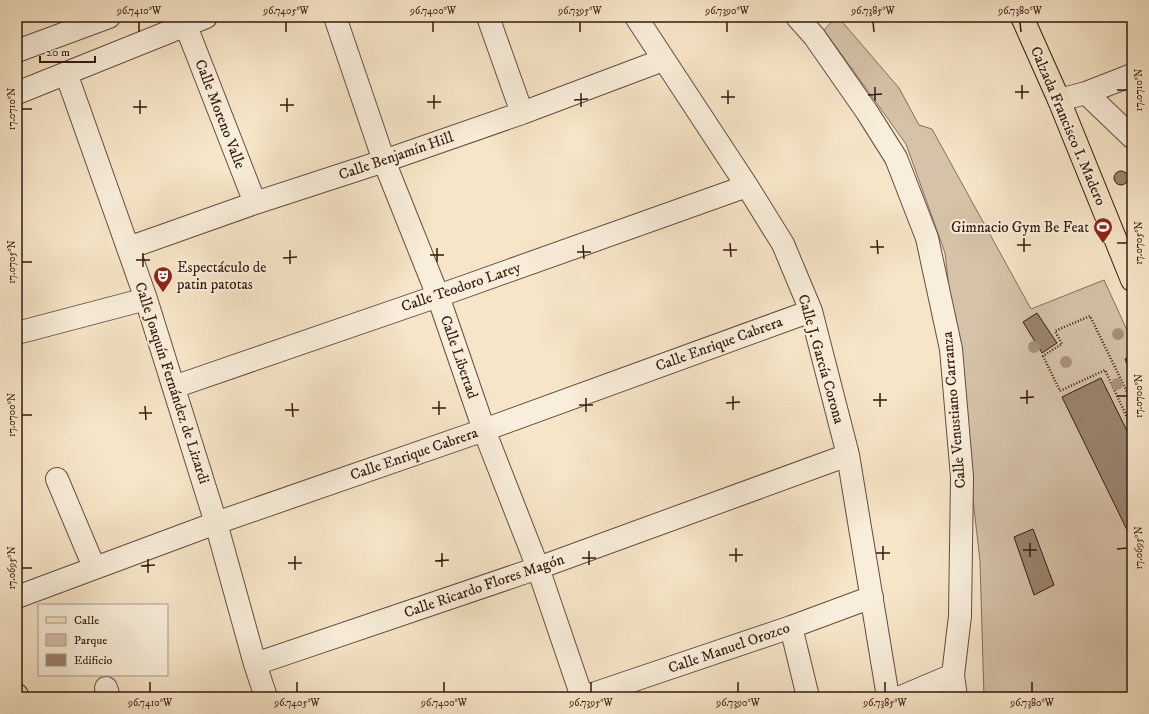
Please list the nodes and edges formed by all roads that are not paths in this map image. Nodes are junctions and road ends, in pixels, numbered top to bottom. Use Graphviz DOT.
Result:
graph roads {
  1 [pos="109,17"];
  2 [pos="206,17"];
  3 [pos="335,17"];
  4 [pos="488,17"];
  5 [pos="636,17"];
  6 [pos="797,17"];
  7 [pos="1022,17"];
  8 [pos="186,26"];
  9 [pos="17,51"];
  10 [pos="663,60"];
  11 [pos="66,73"];
  12 [pos="1132,75"];
  13 [pos="17,93"];
  14 [pos="1086,93"];
  15 [pos="1059,100"];
  16 [pos="522,113"];
  17 [pos="1132,137"];
  18 [pos="384,160"];
  19 [pos="747,186"];
  20 [pos="255,203"];
  21 [pos="128,248"];
  22 [pos="1130,269"];
  23 [pos="438,296"];
  24 [pos="146,299"];
  25 [pos="811,311"];
  26 [pos="17,333"];
  27 [pos="174,387"];
  28 [pos="484,430"];
  29 [pos="848,455"];
  30 [pos="57,478"];
  31 [pos="216,523"];
  32 [pos="94,567"];
  33 [pos="538,568"];
  34 [pos="17,597"];
  35 [pos="872,597"];
  36 [pos="791,627"];
  37 [pos="255,664"];
  38 [pos="953,675"];
  39 [pos="266,697"];
  40 [pos="583,697"];
  41 [pos="808,697"];
  42 [pos="888,697"];
  43 [pos="901,697"];
  44 [pos="956,697"];
  1 -- 9 [label="street"];
  2 -- 8 [label="street"];
  3 -- 18 [label="street, Calle Libertad"];
  4 -- 16 [label="street"];
  5 -- 10 [label="street, Calle J. García Corona"];
  6 -- 38 [label="street, Calle Venustiano Carranza"];
  7 -- 15 [label="main road, Calzada Francisco I. Madero"];
  8 -- 11 [label="street"];
  8 -- 20 [label="street, Calle Moreno Valle"];
  10 -- 16 [label="street, Calle Benjamín Hill"];
  10 -- 19 [label="street, Calle J. García Corona"];
  11 -- 13 [label="street"];
  11 -- 21 [label="street, Calle Joaquín Fernández de Lizardi"];
  12 -- 14 [label="street"];
  14 -- 15 [label="street"];
  14 -- 17 [label="street"];
  15 -- 22 [label="main road, Calzada Francisco I. Madero"];
  16 -- 18 [label="street, Calle Benjamín Hill"];
  18 -- 20 [label="street, Calle Benjamín Hill"];
  18 -- 23 [label="street, Calle Libertad"];
  19 -- 23 [label="street, Calle Teodoro Larey"];
  19 -- 25 [label="street, Calle J. García Corona"];
  20 -- 21 [label="street, Calle Benjamín Hill"];
  21 -- 24 [label="street, Calle Joaquín Fernández de Lizardi"];
  23 -- 27 [label="street, Calle Teodoro Larey"];
  23 -- 28 [label="street, Calle Libertad"];
  24 -- 26 [label="street"];
  24 -- 27 [label="street, Calle Joaquín Fernández de Lizardi"];
  25 -- 28 [label="street, Calle Enrique Cabrera"];
  25 -- 29 [label="street, Calle J. García Corona"];
  27 -- 31 [label="street, Calle Joaquín Fernández de Lizardi"];
  28 -- 31 [label="street, Calle Enrique Cabrera"];
  28 -- 33 [label="street, Calle Libertad"];
  29 -- 33 [label="street, Calle Ricardo Flores Magón"];
  29 -- 35 [label="street, Calle J. García Corona"];
  30 -- 32 [label="street"];
  31 -- 32 [label="street, Calle Enrique Cabrera"];
  31 -- 37 [label="street, Calle Joaquín Fernández de Lizardi"];
  32 -- 34 [label="street, Calle Enrique Cabrera"];
  33 -- 37 [label="street, Calle Ricardo Flores Magón"];
  33 -- 40 [label="street, Calle Libertad"];
  35 -- 36 [label="street, Calle Manuel Orozco"];
  35 -- 42 [label="street, Calle J. García Corona"];
  36 -- 40 [label="street, Calle Manuel Orozco"];
  36 -- 41 [label="street"];
  37 -- 39 [label="street, Calle Joaquín Fernández de Lizardi"];
  38 -- 43 [label="street"];
  38 -- 44 [label="street, Calle Venustiano Carranza"];
}
